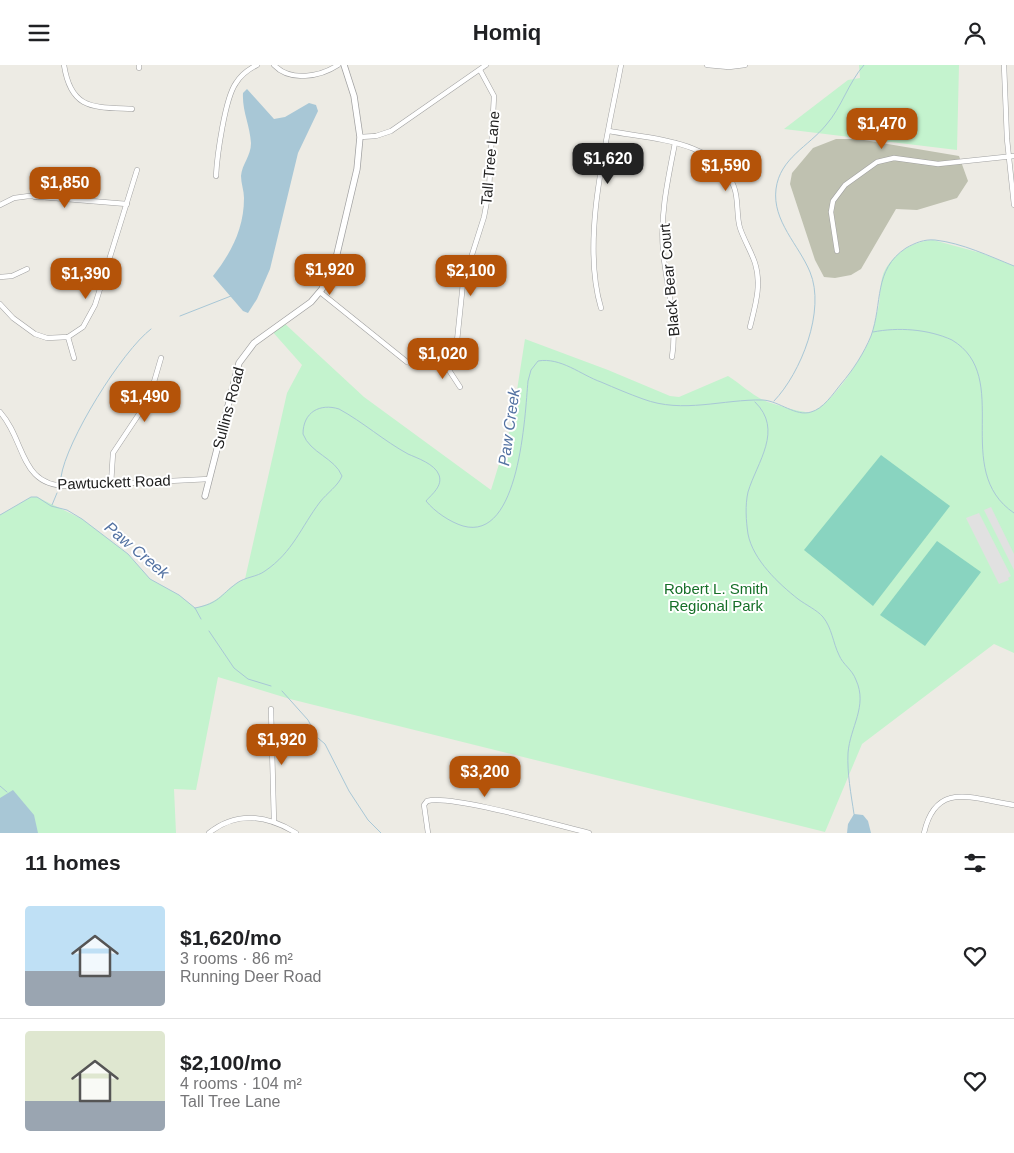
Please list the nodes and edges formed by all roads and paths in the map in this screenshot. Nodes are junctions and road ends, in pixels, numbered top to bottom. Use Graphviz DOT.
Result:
graph roads {
  1 [pos="64,65"];
  2 [pos="257,65"];
  3 [pos="274,65"];
  4 [pos="338,65"];
  5 [pos="344,65"];
  6 [pos="486,65"];
  7 [pos="621,65"];
  8 [pos="707,65"];
  9 [pos="744,65"];
  10 [pos="1004,65"];
  11 [pos="480,70"];
  12 [pos="132,109"];
  13 [pos="609,131"];
  14 [pos="360,137"];
  15 [pos="674,143"];
  16 [pos="1011,157"];
  17 [pos="137,170"];
  18 [pos="37,175"];
  19 [pos="216,175"];
  20 [pos="35,197"];
  21 [pos="1,203"];
  22 [pos="127,204"];
  23 [pos="1014,205"];
  24 [pos="837,251"];
  25 [pos="27,269"];
  26 [pos="0,277"];
  27 [pos="320,292"];
  28 [pos="0,304"];
  29 [pos="601,308"];
  30 [pos="750,327"];
  31 [pos="68,337"];
  32 [pos="672,357"];
  33 [pos="74,358"];
  34 [pos="161,358"];
  35 [pos="443,361"];
  36 [pos="460,387"];
  37 [pos="0,412"];
  38 [pos="209,479"];
  39 [pos="111,484"];
  40 [pos="205,495"];
  41 [pos="271,709"];
  42 [pos="1014,805"];
  43 [pos="274,822"];
  44 [pos="208,833"];
  45 [pos="296,833"];
  46 [pos="428,833"];
  47 [pos="589,833"];
  48 [pos="924,833"];
  1 -- 12 [label="street"];
  2 -- 19 [label="street"];
  3 -- 4 [label="street"];
  5 -- 14 [label="street, Sullins Road"];
  6 -- 11 [label="street"];
  7 -- 13 [label="street"];
  8 -- 9 [label="street"];
  10 -- 16 [label="street"];
  11 -- 14 [label="street"];
  11 -- 35 [label="street, Tall Tree Lane"];
  13 -- 15 [label="street"];
  13 -- 29 [label="street"];
  14 -- 27 [label="street, Sullins Road"];
  15 -- 30 [label="street"];
  15 -- 32 [label="street, Black Bear Court"];
  16 -- 23 [label="street"];
  16 -- 24 [label="street"];
  17 -- 22 [label="street"];
  18 -- 20 [label="street"];
  20 -- 21 [label="street"];
  20 -- 22 [label="street"];
  22 -- 31 [label="street"];
  25 -- 26 [label="street"];
  27 -- 35 [label="street"];
  27 -- 38 [label="street, Sullins Road"];
  28 -- 31 [label="street"];
  31 -- 33 [label="street"];
  34 -- 39 [label="street"];
  35 -- 36 [label="street"];
  37 -- 39 [label="street, Pawtuckett Road"];
  38 -- 39 [label="street, Pawtuckett Road"];
  38 -- 40 [label="street, Sullins Road"];
  41 -- 43 [label="street"];
  42 -- 48 [label="street"];
  43 -- 44 [label="street"];
  43 -- 45 [label="street"];
  46 -- 47 [label="street"];
}
